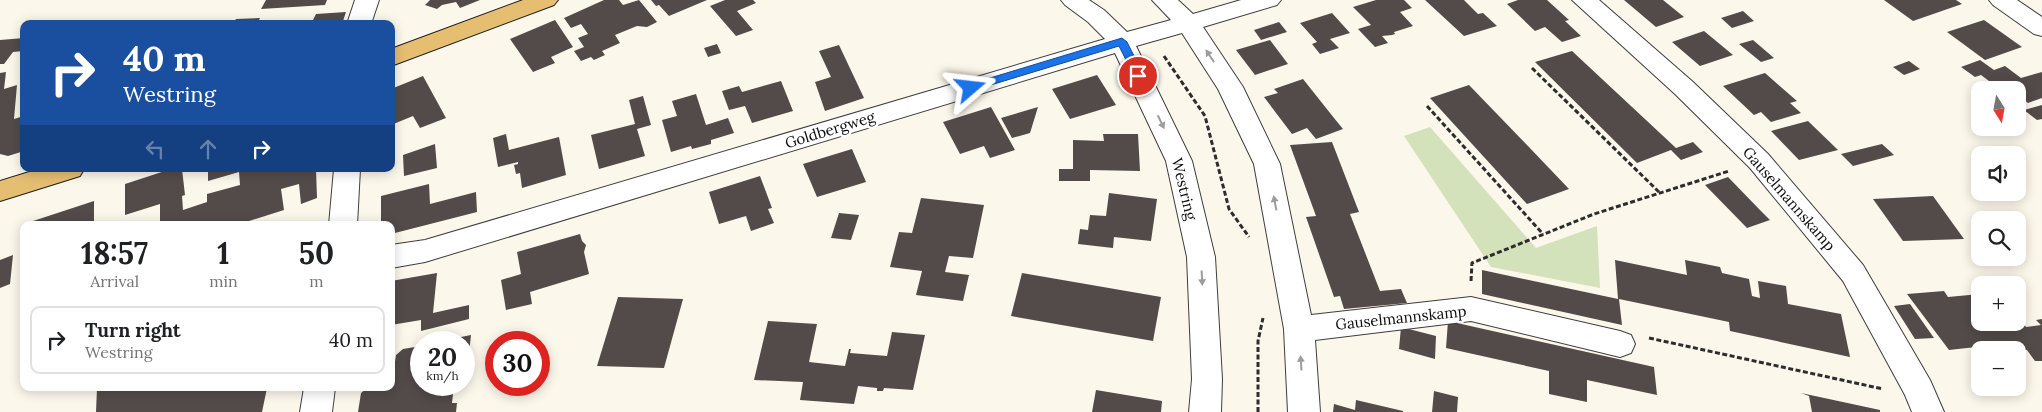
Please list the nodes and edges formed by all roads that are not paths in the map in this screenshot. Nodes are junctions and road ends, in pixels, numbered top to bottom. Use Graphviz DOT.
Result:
graph roads {
  1 [pos="367,0"];
  2 [pos="546,0"];
  3 [pos="1073,0"];
  4 [pos="1164,0"];
  5 [pos="1269,0"];
  6 [pos="1584,0"];
  7 [pos="2001,0"];
  8 [pos="360,20"];
  9 [pos="1188,23"];
  10 [pos="2042,28"];
  11 [pos="1122,42"];
  12 [pos="395,57"];
  13 [pos="61,172"];
  14 [pos="347,172"];
  15 [pos="0,191"];
  16 [pos="343,221"];
  17 [pos="395,256"];
  18 [pos="1298,329"];
  19 [pos="1620,344"];
  20 [pos="320,391"];
  21 [pos="1925,405"];
  22 [pos="316,412"];
  23 [pos="1205,412"];
  24 [pos="1304,412"];
  1 -- 8 [label="street"];
  2 -- 12 [label="main road"];
  3 -- 11 [label="street, Westring"];
  4 -- 9 [label="street"];
  5 -- 9 [label="street, Goldbergweg"];
  6 -- 21 [label="street, Gauselmannskamp"];
  7 -- 10 [label="street"];
  9 -- 11 [label="street, Goldbergweg"];
  18 -- 9 [label="street, one-way"];
  11 -- 17 [label="street, Goldbergweg"];
  11 -- 23 [label="street, Westring, one-way"];
  13 -- 15 [label="main road"];
  14 -- 16 [label="street"];
  18 -- 19 [label="street, Gauselmannskamp"];
  24 -- 18 [label="street, one-way"];
  20 -- 22 [label="street"];
}
